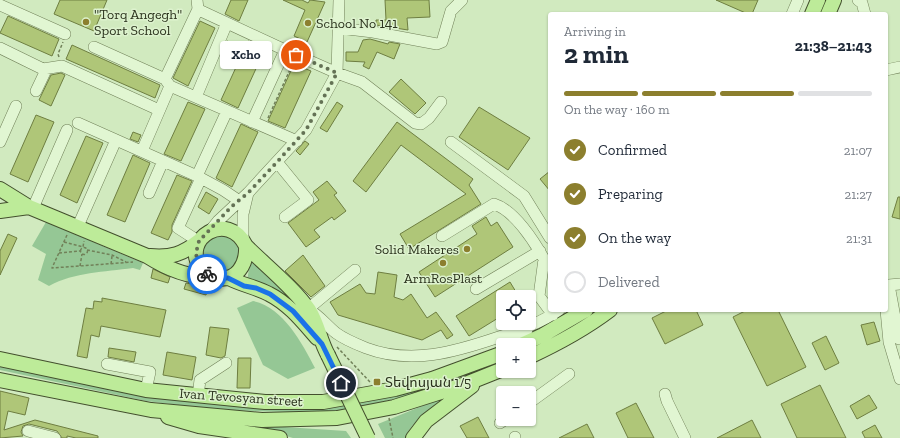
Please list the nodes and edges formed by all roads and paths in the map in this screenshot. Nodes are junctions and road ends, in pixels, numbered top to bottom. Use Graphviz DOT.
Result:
graph roads {
  1 [pos="339,0"];
  2 [pos="462,0"];
  3 [pos="798,0"];
  4 [pos="818,0"];
  5 [pos="834,0"];
  6 [pos="858,0"];
  7 [pos="0,5"];
  8 [pos="197,5"];
  9 [pos="793,12"];
  10 [pos="813,12"];
  11 [pos="829,12"];
  12 [pos="864,12"];
  13 [pos="227,23"];
  14 [pos="339,28"];
  15 [pos="66,34"];
  16 [pos="94,47"];
  17 [pos="0,48"];
  18 [pos="285,50"];
  19 [pos="296,55"];
  20 [pos="62,66"];
  21 [pos="900,67"];
  22 [pos="46,70"];
  23 [pos="888,70"];
  24 [pos="337,73"];
  25 [pos="168,82"];
  26 [pos="36,91"];
  27 [pos="196,97"];
  28 [pos="441,102"];
  29 [pos="16,106"];
  30 [pos="159,110"];
  31 [pos="227,111"];
  32 [pos="252,122"];
  33 [pos="78,123"];
  34 [pos="264,127"];
  35 [pos="67,130"];
  36 [pos="116,140"];
  37 [pos="297,141"];
  38 [pos="0,142"];
  39 [pos="451,142"];
  40 [pos="142,151"];
  41 [pos="163,161"];
  42 [pos="277,162"];
  43 [pos="199,177"];
  44 [pos="0,189"];
  45 [pos="149,193"];
  46 [pos="248,193"];
  47 [pos="238,200"];
  48 [pos="31,208"];
  49 [pos="0,211"];
  50 [pos="285,217"];
  51 [pos="78,231"];
  52 [pos="210,231"];
  53 [pos="548,235"];
  54 [pos="442,236"];
  55 [pos="64,242"];
  56 [pos="198,242"];
  57 [pos="245,243"];
  58 [pos="83,248"];
  59 [pos="113,248"];
  60 [pos="87,250"];
  61 [pos="80,251"];
  62 [pos="540,251"];
  63 [pos="59,253"];
  64 [pos="82,254"];
  65 [pos="112,255"];
  66 [pos="143,259"];
  67 [pos="128,263"];
  68 [pos="111,264"];
  69 [pos="80,266"];
  70 [pos="355,270"];
  71 [pos="212,277"];
  72 [pos="228,278"];
  73 [pos="894,284"];
  74 [pos="476,289"];
  75 [pos="548,304"];
  76 [pos="308,310"];
  77 [pos="556,312"];
  78 [pos="583,312"];
  79 [pos="607,312"];
  80 [pos="886,312"];
  81 [pos="536,324"];
  82 [pos="520,330"];
  83 [pos="527,330"];
  84 [pos="517,338"];
  85 [pos="536,338"];
  86 [pos="899,339"];
  87 [pos="325,350"];
  88 [pos="343,352"];
  89 [pos="536,354"];
  90 [pos="496,355"];
  91 [pos="0,359"];
  92 [pos="226,363"];
  93 [pos="478,363"];
  94 [pos="107,364"];
  95 [pos="496,372"];
  96 [pos="569,374"];
  97 [pos="482,378"];
  98 [pos="900,378"];
  99 [pos="0,380"];
  100 [pos="371,384"];
  101 [pos="146,390"];
  102 [pos="666,394"];
  103 [pos="198,396"];
  104 [pos="536,398"];
  105 [pos="152,410"];
  106 [pos="389,417"];
  107 [pos="28,431"];
  108 [pos="55,438"];
  109 [pos="280,438"];
  110 [pos="368,438"];
  111 [pos="392,438"];
  112 [pos="413,438"];
  113 [pos="685,438"];
  1 -- 14 [label="street"];
  2 -- 14 [label="street"];
  3 -- 9 [label="street"];
  4 -- 10 [label="main road"];
  5 -- 11 [label="main road"];
  6 -- 12 [label="street"];
  7 -- 15 [label="street"];
  8 -- 13 [label="street"];
  8 -- 25 [label="street"];
  13 -- 18 [label="street"];
  13 -- 27 [label="street"];
  14 -- 24 [label="street"];
  15 -- 20 [label="path"];
  16 -- 25 [label="street"];
  17 -- 22 [label="street"];
  18 -- 19 [label="street"];
  18 -- 32 [label="street"];
  19 -- 24 [label="street"];
  19 -- 34 [label="path"];
  20 -- 22 [label="street"];
  20 -- 30 [label="street"];
  21 -- 23 [label="street"];
  22 -- 26 [label="street"];
  24 -- 28 [label="street"];
  24 -- 37 [label="street"];
  25 -- 27 [label="street"];
  25 -- 30 [label="street"];
  27 -- 31 [label="street"];
  29 -- 38 [label="street"];
  30 -- 40 [label="street"];
  31 -- 32 [label="street"];
  31 -- 43 [label="street"];
  32 -- 34 [label="street"];
  33 -- 36 [label="street"];
  34 -- 37 [label="street"];
  35 -- 48 [label="street"];
  36 -- 40 [label="street"];
  36 -- 51 [label="street"];
  37 -- 42 [label="street"];
  39 -- 53 [label="street"];
  40 -- 41 [label="street"];
  41 -- 43 [label="street"];
  41 -- 45 [label="street"];
  42 -- 46 [label="street"];
  42 -- 50 [label="street"];
  43 -- 47 [label="street"];
  43 -- 56 [label="street"];
  44 -- 48 [label="main road"];
  46 -- 47 [label="street"];
  46 -- 57 [label="street"];
  47 -- 52 [label="street"];
  48 -- 49 [label="main road"];
  48 -- 51 [label="main road"];
  51 -- 55 [label="path"];
  51 -- 58 [label="path"];
  51 -- 66 [label="main road"];
  52 -- 56 [label="main road"];
  52 -- 57 [label="main road"];
  54 -- 62 [label="street"];
  55 -- 58 [label="path"];
  55 -- 63 [label="path"];
  56 -- 66 [label="main road"];
  56 -- 71 [label="main road"];
  57 -- 72 [label="main road"];
  57 -- 76 [label="main road"];
  58 -- 60 [label="path"];
  58 -- 61 [label="path"];
  59 -- 65 [label="path"];
  60 -- 64 [label="path"];
  60 -- 65 [label="path"];
  61 -- 63 [label="path"];
  61 -- 64 [label="path"];
  62 -- 74 [label="street"];
  62 -- 75 [label="street"];
  63 -- 69 [label="path"];
  64 -- 69 [label="path"];
  65 -- 67 [label="path"];
  65 -- 68 [label="path"];
  66 -- 67 [label="path"];
  66 -- 71 [label="main road"];
  67 -- 68 [label="path"];
  68 -- 69 [label="path"];
  70 -- 76 [label="street"];
  71 -- 72 [label="main road"];
  72 -- 87 [label="main road"];
  73 -- 86 [label="street"];
  76 -- 82 [label="street"];
  76 -- 87 [label="main road"];
  77 -- 81 [label="street"];
  78 -- 85 [label="main road"];
  79 -- 89 [label="main road"];
  80 -- 98 [label="street"];
  83 -- 84 [label="street"];
  87 -- 110 [label="main road, bridge"];
  88 -- 100 [label="path"];
  90 -- 93 [label="main road, Ivan Tevosyan street"];
  91 -- 101 [label="main road, Ivan Tevosyan street"];
  92 -- 103 [label="street"];
  93 -- 97 [label="street"];
  93 -- 103 [label="main road, Ivan Tevosyan street"];
  94 -- 101 [label="street"];
  95 -- 97 [label="main road, Ivan Tevosyan street"];
  96 -- 104 [label="street"];
  97 -- 105 [label="main road, Ivan Tevosyan street"];
  97 -- 112 [label="main road"];
  99 -- 105 [label="main road, Ivan Tevosyan street"];
  101 -- 103 [label="main road, Ivan Tevosyan street"];
  102 -- 113 [label="street"];
  105 -- 109 [label="main road"];
  106 -- 111 [label="path"];
  107 -- 108 [label="street"];
}
